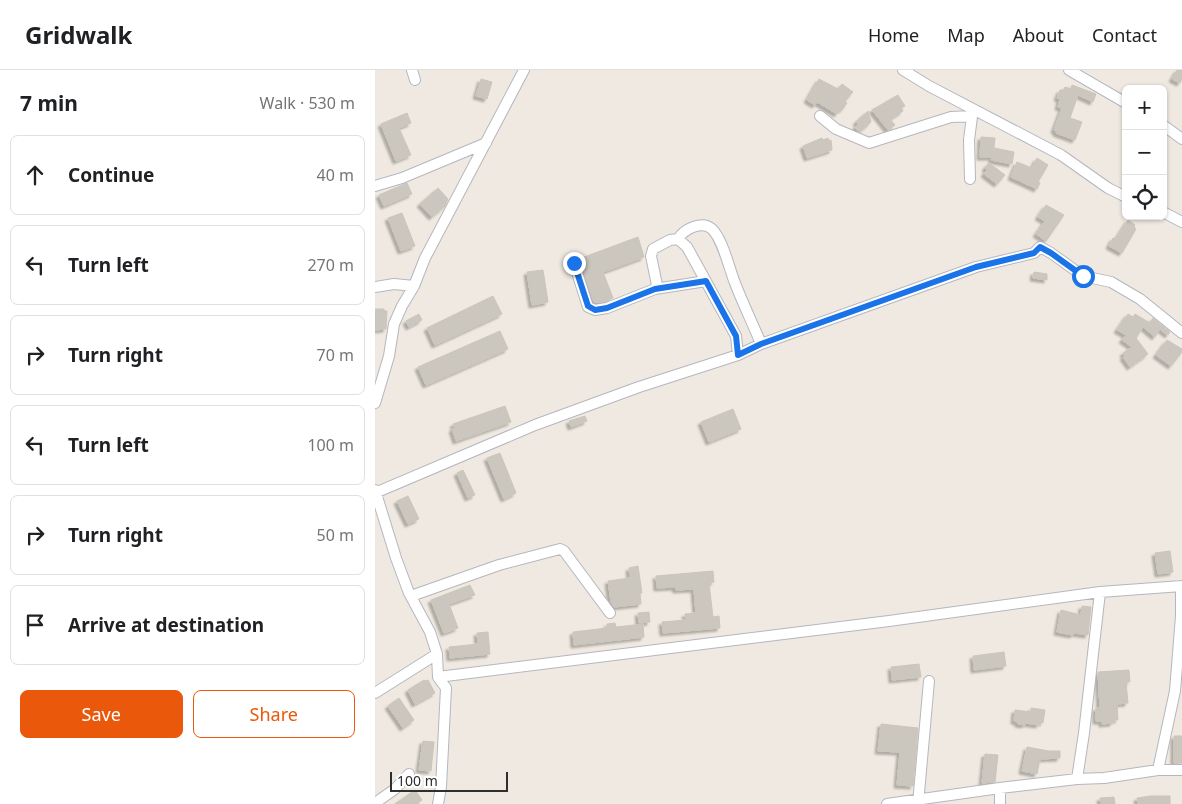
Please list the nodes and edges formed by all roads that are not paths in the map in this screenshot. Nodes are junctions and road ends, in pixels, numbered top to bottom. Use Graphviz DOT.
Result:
graph roads {
  1 [pos="412,70"];
  2 [pos="524,70"];
  3 [pos="903,70"];
  4 [pos="1069,70"];
  5 [pos="415,80"];
  6 [pos="1122,100"];
  7 [pos="973,112"];
  8 [pos="820,116"];
  9 [pos="1167,128"];
  10 [pos="1182,139"];
  11 [pos="486,143"];
  12 [pos="970,179"];
  13 [pos="375,186"];
  14 [pos="1122,195"];
  15 [pos="1167,214"];
  16 [pos="1182,222"];
  17 [pos="678,239"];
  18 [pos="574,263"];
  19 [pos="706,281"];
  20 [pos="414,286"];
  21 [pos="375,287"];
  22 [pos="655,289"];
  23 [pos="1182,333"];
  24 [pos="761,344"];
  25 [pos="738,355"];
  26 [pos="375,403"];
  27 [pos="375,492"];
  28 [pos="1181,586"];
  29 [pos="1100,592"];
  30 [pos="411,596"];
  31 [pos="611,613"];
  32 [pos="437,654"];
  33 [pos="438,678"];
  34 [pos="929,681"];
  35 [pos="375,693"];
  36 [pos="1158,770"];
  37 [pos="1182,770"];
  38 [pos="409,774"];
  39 [pos="1077,779"];
  40 [pos="1000,788"];
  41 [pos="919,802"];
  42 [pos="375,803"];
  43 [pos="438,804"];
  44 [pos="887,804"];
  45 [pos="1000,804"];
  1 -- 5 [label="street"];
  2 -- 11 [label="street"];
  3 -- 7 [label="street"];
  4 -- 6 [label="street"];
  7 -- 8 [label="street"];
  7 -- 12 [label="street"];
  7 -- 14 [label="street"];
  9 -- 10 [label="street"];
  11 -- 13 [label="street"];
  11 -- 20 [label="street"];
  15 -- 16 [label="street"];
  17 -- 19 [label="street"];
  17 -- 22 [label="street"];
  17 -- 24 [label="street"];
  18 -- 22 [label="street"];
  19 -- 22 [label="street"];
  19 -- 25 [label="street"];
  20 -- 21 [label="street"];
  20 -- 26 [label="street"];
  23 -- 24 [label="street"];
  24 -- 25 [label="street"];
  25 -- 27 [label="street"];
  27 -- 30 [label="street"];
  28 -- 29 [label="street"];
  28 -- 36 [label="street"];
  29 -- 33 [label="street"];
  29 -- 39 [label="street"];
  30 -- 31 [label="street"];
  30 -- 32 [label="street"];
  32 -- 33 [label="street"];
  32 -- 35 [label="street"];
  33 -- 43 [label="street"];
  34 -- 41 [label="street"];
  36 -- 37 [label="street"];
  36 -- 39 [label="street"];
  38 -- 42 [label="street"];
  39 -- 40 [label="street"];
  40 -- 41 [label="street"];
  40 -- 45 [label="street"];
  41 -- 44 [label="street"];
}
